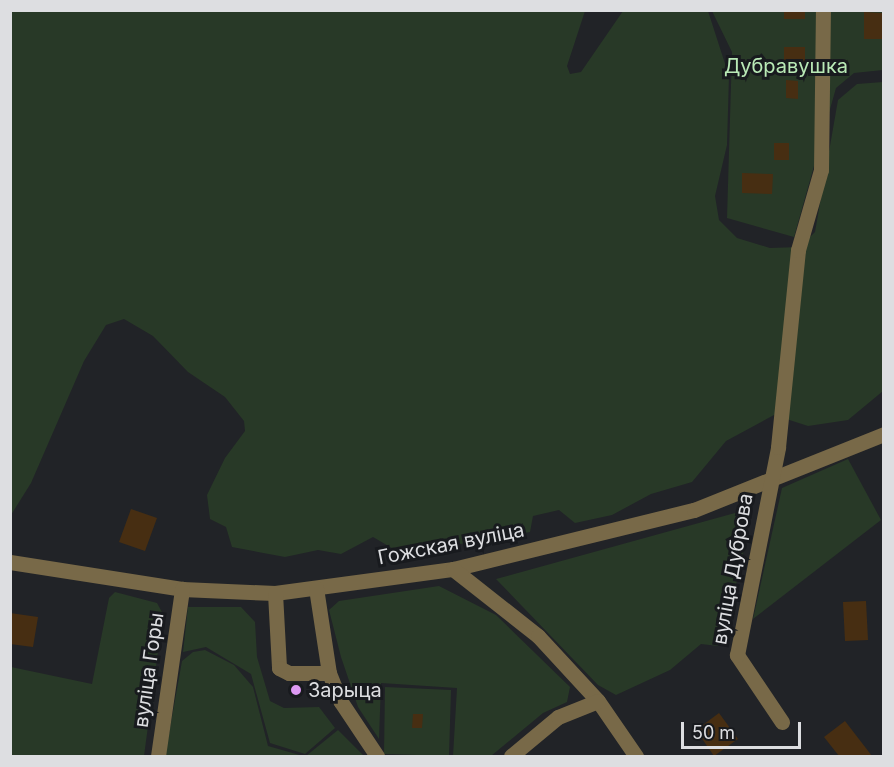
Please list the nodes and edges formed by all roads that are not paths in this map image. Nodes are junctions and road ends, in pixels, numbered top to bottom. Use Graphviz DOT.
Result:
graph roads {
  1 [pos="823,10"];
  2 [pos="884,435"];
  3 [pos="769,483"];
  4 [pos="10,562"];
  5 [pos="453,569"];
  6 [pos="316,588"];
  7 [pos="182,589"];
  8 [pos="275,593"];
  9 [pos="329,673"];
  10 [pos="598,701"];
  11 [pos="782,722"];
  12 [pos="158,756"];
  13 [pos="377,756"];
  14 [pos="511,756"];
  15 [pos="636,756"];
  1 -- 3 [label="street, вуліца Дуброва"];
  2 -- 3 [label="street, Гожская вуліца"];
  3 -- 5 [label="street, Гожская вуліца"];
  3 -- 11 [label="street, вуліца Дуброва"];
  4 -- 7 [label="street, Гожская вуліца"];
  5 -- 6 [label="street, Гожская вуліца"];
  5 -- 10 [label="street"];
  6 -- 8 [label="street, Гожская вуліца"];
  6 -- 9 [label="street"];
  7 -- 8 [label="street, Гожская вуліца"];
  7 -- 12 [label="street, вуліца Горы"];
  8 -- 9 [label="street"];
  9 -- 13 [label="street"];
  10 -- 14 [label="street"];
  10 -- 15 [label="street"];
}
